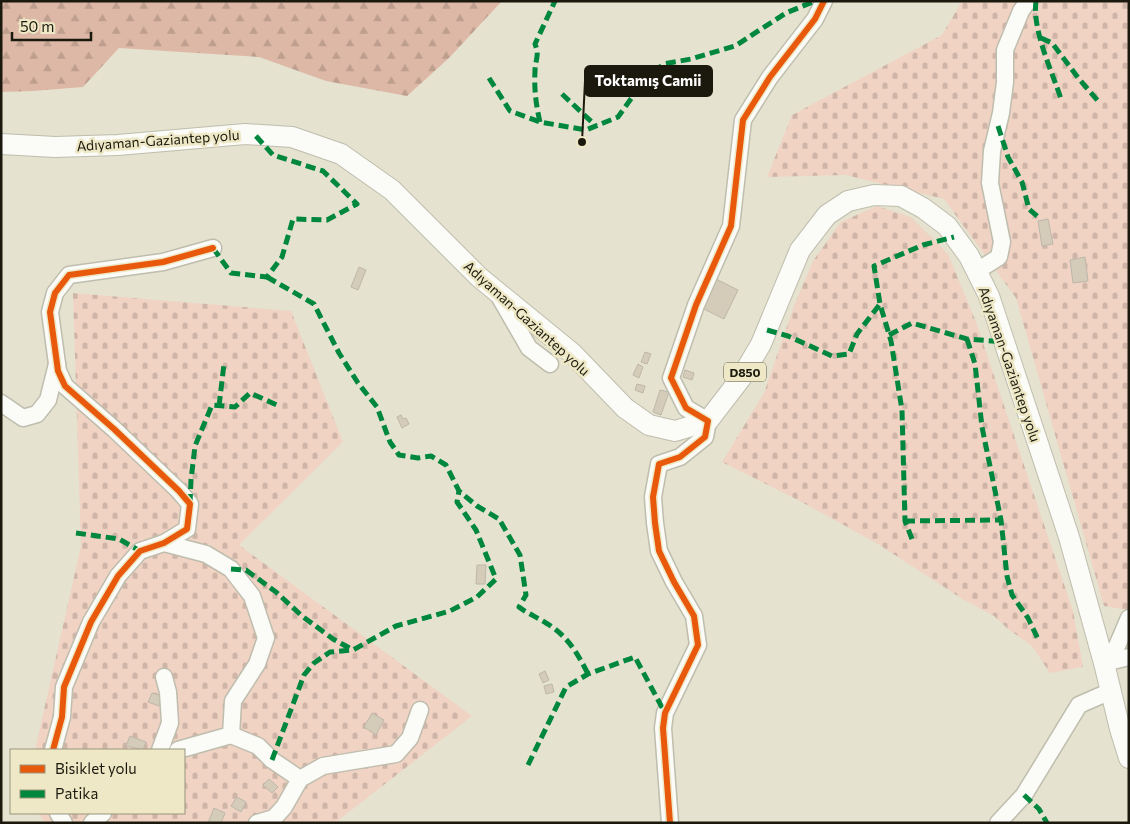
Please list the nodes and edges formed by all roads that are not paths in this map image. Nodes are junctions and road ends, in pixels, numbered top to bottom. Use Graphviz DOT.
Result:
graph roads {
  1 [pos="824,1"];
  2 [pos="1028,1"];
  3 [pos="1,144"];
  4 [pos="213,248"];
  5 [pos="977,271"];
  6 [pos="497,292"];
  7 [pos="57,364"];
  8 [pos="550,364"];
  9 [pos="1,403"];
  10 [pos="708,421"];
  11 [pos="164,543"];
  12 [pos="1129,618"];
  13 [pos="1129,657"];
  14 [pos="1104,663"];
  15 [pos="164,677"];
  16 [pos="1111,691"];
  17 [pos="420,710"];
  18 [pos="231,736"];
  19 [pos="53,749"];
  20 [pos="160,749"];
  21 [pos="182,749"];
  22 [pos="1129,758"];
  23 [pos="300,779"];
  24 [pos="102,814"];
  25 [pos="92,823"];
  26 [pos="257,823"];
  27 [pos="670,823"];
  28 [pos="998,823"];
  1 -- 10 [label="street"];
  2 -- 5 [label="street"];
  3 -- 6 [label="main road, Adıyaman-Gaziantep yolu"];
  4 -- 7 [label="street"];
  5 -- 10 [label="main road, Adıyaman-Gaziantep yolu / D850"];
  5 -- 14 [label="main road, Adıyaman-Gaziantep yolu / D850"];
  6 -- 8 [label="street"];
  6 -- 10 [label="main road, Adıyaman-Gaziantep yolu"];
  7 -- 9 [label="street"];
  7 -- 11 [label="street"];
  10 -- 27 [label="street"];
  11 -- 18 [label="street"];
  11 -- 19 [label="street"];
  12 -- 14 [label="street"];
  13 -- 14 [label="street"];
  14 -- 16 [label="main road, Adıyaman-Gaziantep yolu / D850"];
  15 -- 20 [label="street"];
  16 -- 22 [label="main road, Adıyaman-Gaziantep yolu / D850"];
  16 -- 28 [label="street"];
  17 -- 23 [label="street"];
  18 -- 21 [label="street"];
  18 -- 23 [label="street"];
  23 -- 26 [label="street"];
  24 -- 25 [label="street"];
}
